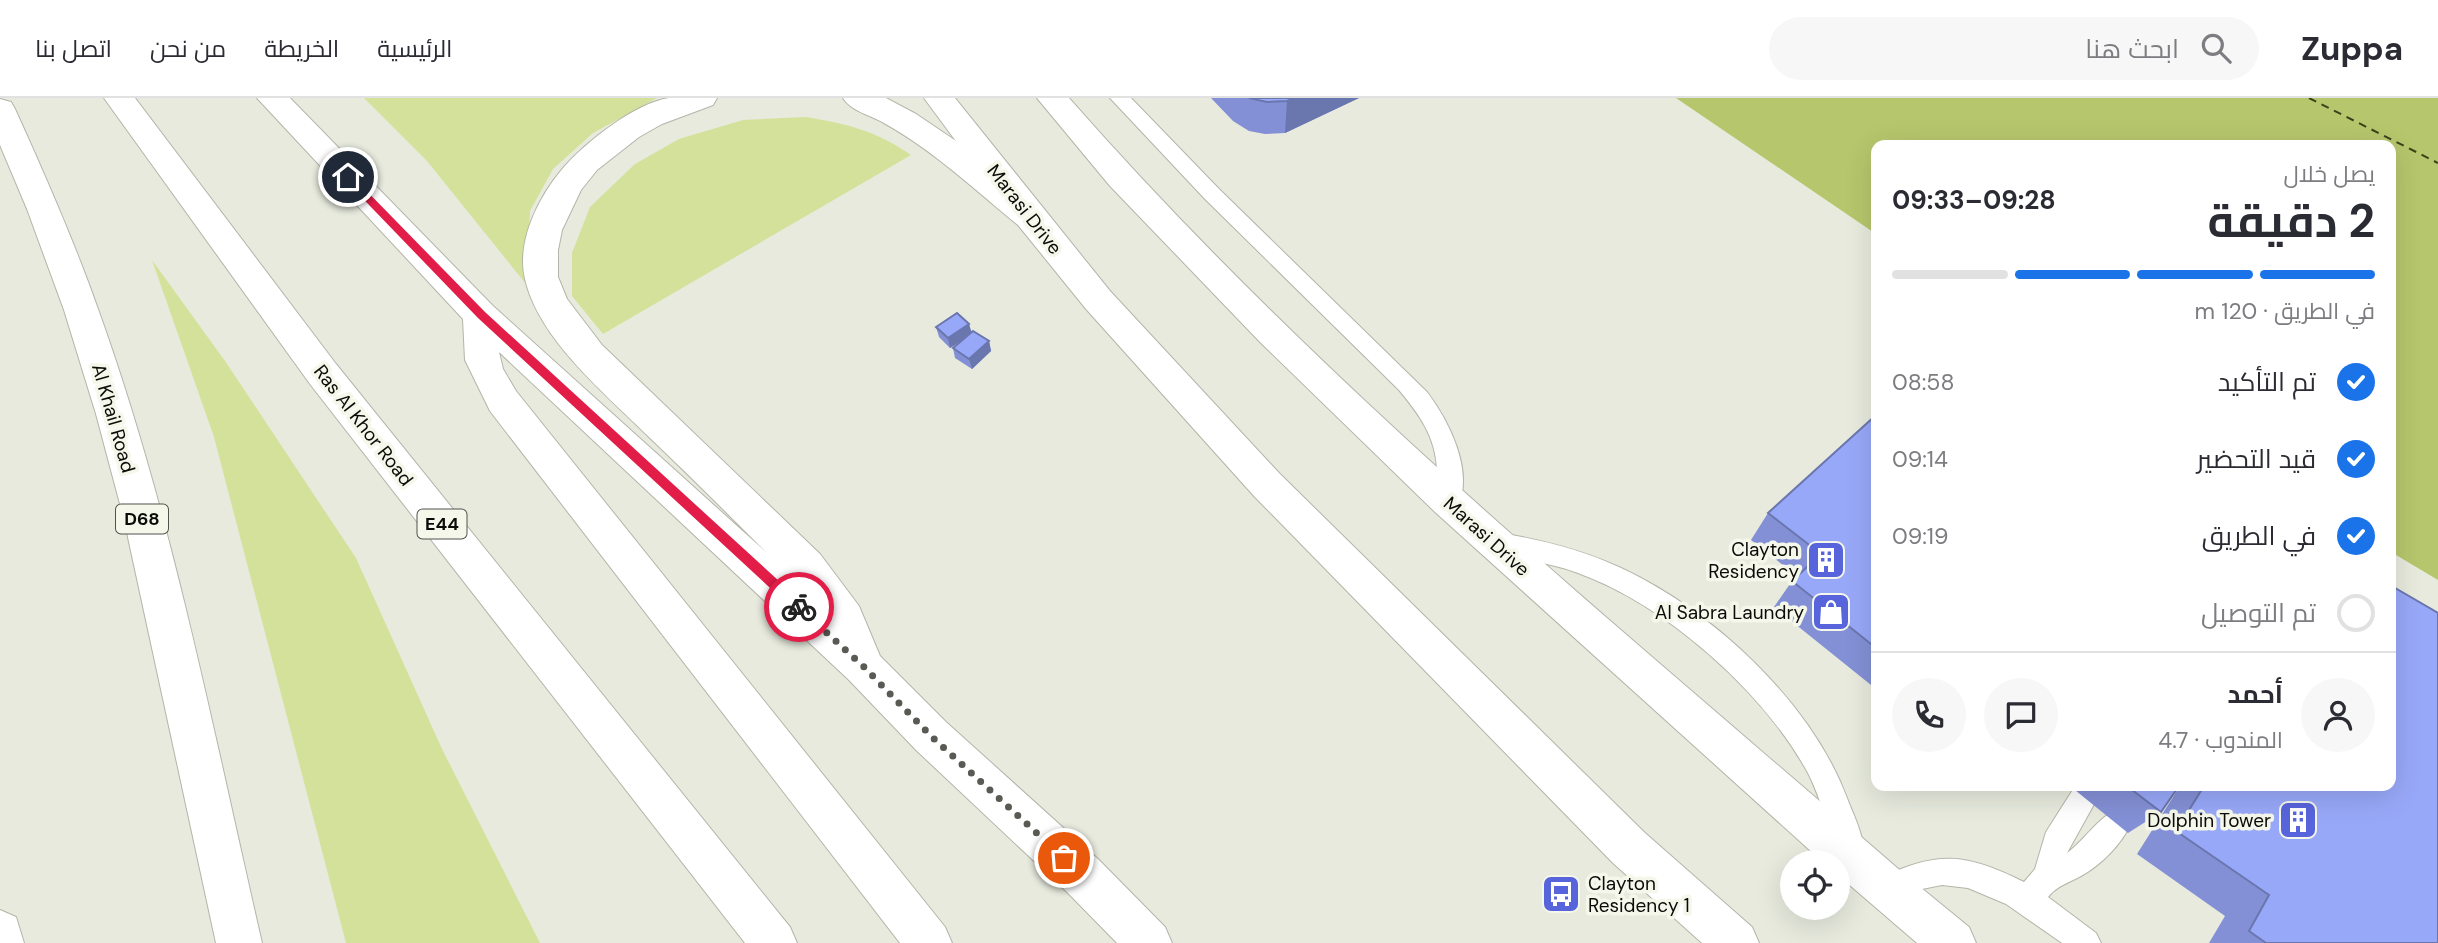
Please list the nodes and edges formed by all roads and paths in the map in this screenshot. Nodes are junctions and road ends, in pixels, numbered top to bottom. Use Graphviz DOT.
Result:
graph roads {
  1 [pos="119,98"];
  2 [pos="271,98"];
  3 [pos="702,98"];
  4 [pos="858,98"];
  5 [pos="939,98"];
  6 [pos="1052,98"];
  7 [pos="1121,98"];
  8 [pos="0,109"];
  9 [pos="1030,217"];
  10 [pos="481,315"];
  11 [pos="1448,501"];
  12 [pos="1493,542"];
  13 [pos="864,667"];
  14 [pos="2084,797"];
  15 [pos="2117,823"];
  16 [pos="1852,857"];
  17 [pos="2047,876"];
  18 [pos="1887,889"];
  19 [pos="2028,900"];
  20 [pos="0,933"];
  21 [pos="1,943"];
  22 [pos="239,943"];
  23 [pos="774,943"];
  24 [pos="929,943"];
  25 [pos="1149,943"];
  26 [pos="1736,943"];
  27 [pos="1953,943"];
  28 [pos="2087,943"];
  1 -- 23 [label="main road, Ras Al Khor Road / E44"];
  2 -- 10 [label="main road"];
  3 -- 13 [label="main road"];
  4 -- 9 [label="main road"];
  5 -- 9 [label="main road, Marasi Drive"];
  6 -- 11 [label="main road, Marasi Drive"];
  7 -- 11 [label="lane"];
  8 -- 22 [label="main road, Al Khail Road / D68"];
  9 -- 26 [label="main road, Marasi Drive"];
  10 -- 13 [label="main road"];
  10 -- 24 [label="main road"];
  11 -- 12 [label="main road, Marasi Drive"];
  12 -- 16 [label="main road, Marasi Drive"];
  12 -- 16 [label="lane"];
  13 -- 25 [label="main road"];
  14 -- 17 [label="lane"];
  15 -- 17 [label="lane"];
  16 -- 18 [label="main road, Marasi Drive"];
  17 -- 19 [label="lane"];
  18 -- 19 [label="lane"];
  18 -- 27 [label="main road, Marasi Drive"];
  19 -- 28 [label="lane"];
  20 -- 21 [label="main road"];
}
